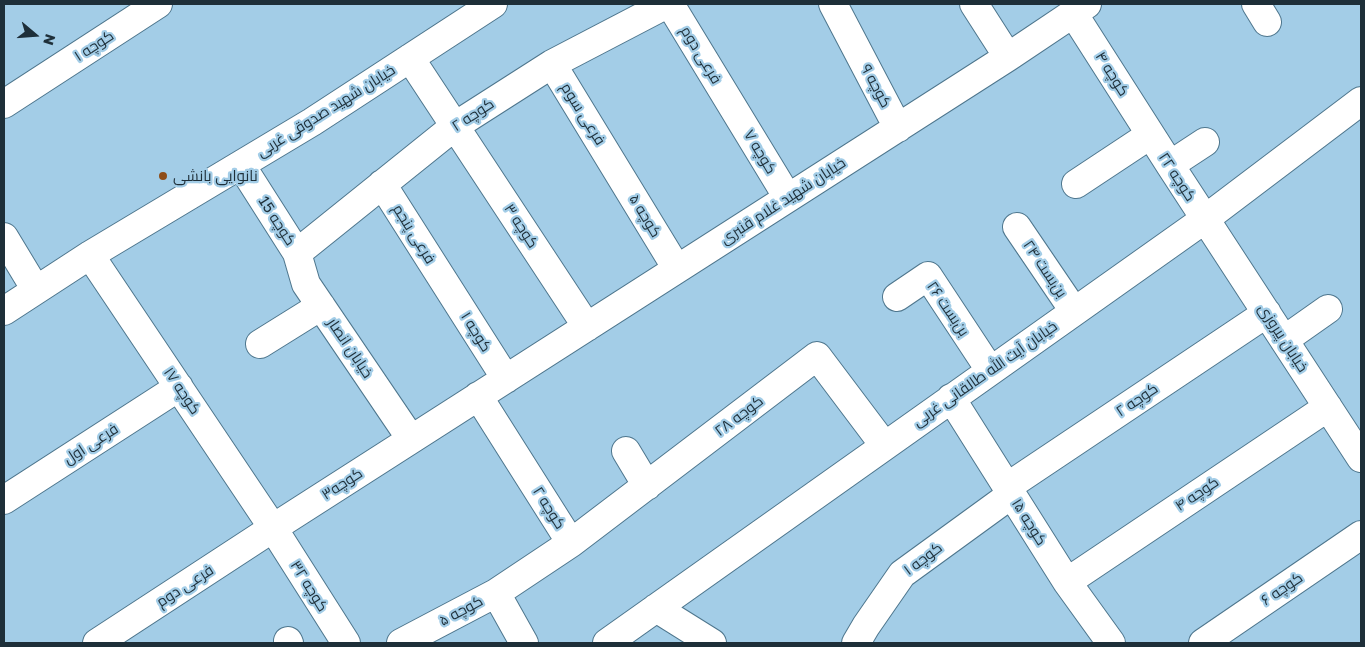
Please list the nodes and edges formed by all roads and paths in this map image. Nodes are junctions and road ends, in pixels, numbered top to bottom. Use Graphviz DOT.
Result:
graph roads {
  1 [pos="158,4"];
  2 [pos="493,4"];
  3 [pos="669,4"];
  4 [pos="833,4"];
  5 [pos="974,4"];
  6 [pos="1080,8"];
  7 [pos="1008,57"];
  8 [pos="410,58"];
  9 [pos="552,64"];
  10 [pos="4,104"];
  11 [pos="733,107"];
  12 [pos="1358,111"];
  13 [pos="454,126"];
  14 [pos="898,128"];
  15 [pos="1150,135"];
  16 [pos="1205,142"];
  17 [pos="613,163"];
  18 [pos="241,164"];
  19 [pos="1170,165"];
  20 [pos="382,184"];
  21 [pos="1076,184"];
  22 [pos="788,198"];
  23 [pos="1205,218"];
  24 [pos="1017,227"];
  25 [pos="4,237"];
  26 [pos="297,253"];
  27 [pos="90,255"];
  28 [pos="677,269"];
  29 [pos="446,285"];
  30 [pos="36,290"];
  31 [pos="897,297"];
  32 [pos="321,306"];
  33 [pos="1328,309"];
  34 [pos="4,311"];
  35 [pos="1074,311"];
  36 [pos="1267,313"];
  37 [pos="587,327"];
  38 [pos="1284,340"];
  39 [pos="260,344"];
  40 [pos="990,370"];
  41 [pos="506,379"];
  42 [pos="179,387"];
  43 [pos="478,396"];
  44 [pos="951,398"];
  45 [pos="1328,407"];
  46 [pos="411,440"];
  47 [pos="884,445"];
  48 [pos="626,451"];
  49 [pos="1361,458"];
  50 [pos="648,486"];
  51 [pos="1009,490"];
  52 [pos="4,500"];
  53 [pos="273,528"];
  54 [pos="1361,535"];
  55 [pos="572,543"];
  56 [pos="1067,582"];
  57 [pos="496,593"];
  58 [pos="656,608"];
  59 [pos="97,643"];
  60 [pos="346,643"];
  61 [pos="401,643"];
  62 [pos="524,643"];
  63 [pos="606,643"];
  64 [pos="712,643"];
  65 [pos="856,643"];
  66 [pos="1111,643"];
  67 [pos="1203,643"];
  1 -- 10 [label="street, کوچه ۱"];
  2 -- 8 [label="street, خیابان شهید صدوقی غربی"];
  3 -- 9 [label="street, کوچه ۲"];
  3 -- 11 [label="street, فرعی دوم"];
  4 -- 14 [label="street, کوچه ۹"];
  5 -- 7 [label="street"];
  6 -- 7 [label="street, خیابان شهید غلام قنبری"];
  6 -- 15 [label="street, کوچه ۴"];
  7 -- 14 [label="street, خیابان شهید غلام قنبری"];
  8 -- 13 [label="street, کوچه ۳"];
  8 -- 18 [label="street, خیابان شهید صدوقی غربی"];
  9 -- 13 [label="street, کوچه ۲"];
  9 -- 17 [label="street, فرعی سوم"];
  11 -- 22 [label="street, کوچه ۷"];
  12 -- 23 [label="street, خیابان آیت الله طالقانی غربی"];
  13 -- 20 [label="street, کوچه ۲"];
  13 -- 37 [label="street, کوچه ۳"];
  14 -- 22 [label="street, خیابان شهید غلام قنبری"];
  15 -- 19 [label="street, کوچه ۲۲"];
  15 -- 21 [label="street"];
  16 -- 19 [label="street"];
  17 -- 28 [label="street, کوچه ۵"];
  18 -- 26 [label="street, کوچه 15"];
  18 -- 27 [label="street, خیابان شهید صدوقی غربی"];
  19 -- 23 [label="street, کوچه ۲۲"];
  20 -- 26 [label="street, کوچه ۲"];
  20 -- 29 [label="street, فرعی پنجم"];
  22 -- 28 [label="street, خیابان شهید غلام قنبری"];
  23 -- 35 [label="street, خیابان آیت الله طالقانی غربی"];
  23 -- 36 [label="street, خیابان پیروزی"];
  24 -- 35 [label="street, بن‌بست ۲۴"];
  25 -- 30 [label="street"];
  26 -- 32 [label="street, خیابان انصار"];
  27 -- 30 [label="street, خیابان شهید صدوقی غربی"];
  27 -- 42 [label="street, کوچه ۱۷"];
  28 -- 37 [label="street, خیابان شهید غلام قنبری"];
  29 -- 41 [label="street, کوچه ۱"];
  30 -- 34 [label="street, خیابان شهید صدوقی غربی"];
  31 -- 40 [label="street, بن‌بست ۲۶"];
  32 -- 39 [label="street"];
  32 -- 46 [label="street, خیابان انصار"];
  33 -- 38 [label="street"];
  35 -- 40 [label="street, خیابان آیت الله طالقانی غربی"];
  36 -- 38 [label="street, خیابان پیروزی"];
  36 -- 51 [label="street, کوچه ۲"];
  37 -- 41 [label="street, خیابان شهید غلام قنبری"];
  38 -- 45 [label="street, خیابان پیروزی"];
  40 -- 44 [label="street, خیابان آیت الله طالقانی غربی"];
  41 -- 43 [label="street, خیابان شهید غلام قنبری"];
  42 -- 52 [label="street, فرعی اول"];
  42 -- 53 [label="street, کوچه ۱۷"];
  43 -- 46 [label="street"];
  43 -- 55 [label="street, کوچه ۲"];
  44 -- 47 [label="street, خیابان آیت الله طالقانی غربی"];
  44 -- 51 [label="street, کوچه ۱۵"];
  45 -- 49 [label="street, خیابان پیروزی"];
  45 -- 56 [label="street, کوچه ۴"];
  46 -- 53 [label="street, کوچه۳"];
  47 -- 50 [label="street, کوچه ۲۸"];
  47 -- 58 [label="street, خیابان آیت الله طالقانی غربی"];
  48 -- 50 [label="street"];
  50 -- 55 [label="street, کوچه ۲۸"];
  51 -- 56 [label="street, کوچه ۱۵"];
  51 -- 65 [label="street, کوچه ۱"];
  53 -- 59 [label="street, فرعی دوم"];
  53 -- 60 [label="street, کوچه ۳۲"];
  54 -- 67 [label="street, کوچه ۶"];
  55 -- 57 [label="street"];
  56 -- 66 [label="street, کوچه ۱۵"];
  57 -- 61 [label="street, کوچه ۵"];
  57 -- 62 [label="street"];
  58 -- 63 [label="street, خیابان آیت الله طالقانی غربی"];
  58 -- 64 [label="street"];
}
